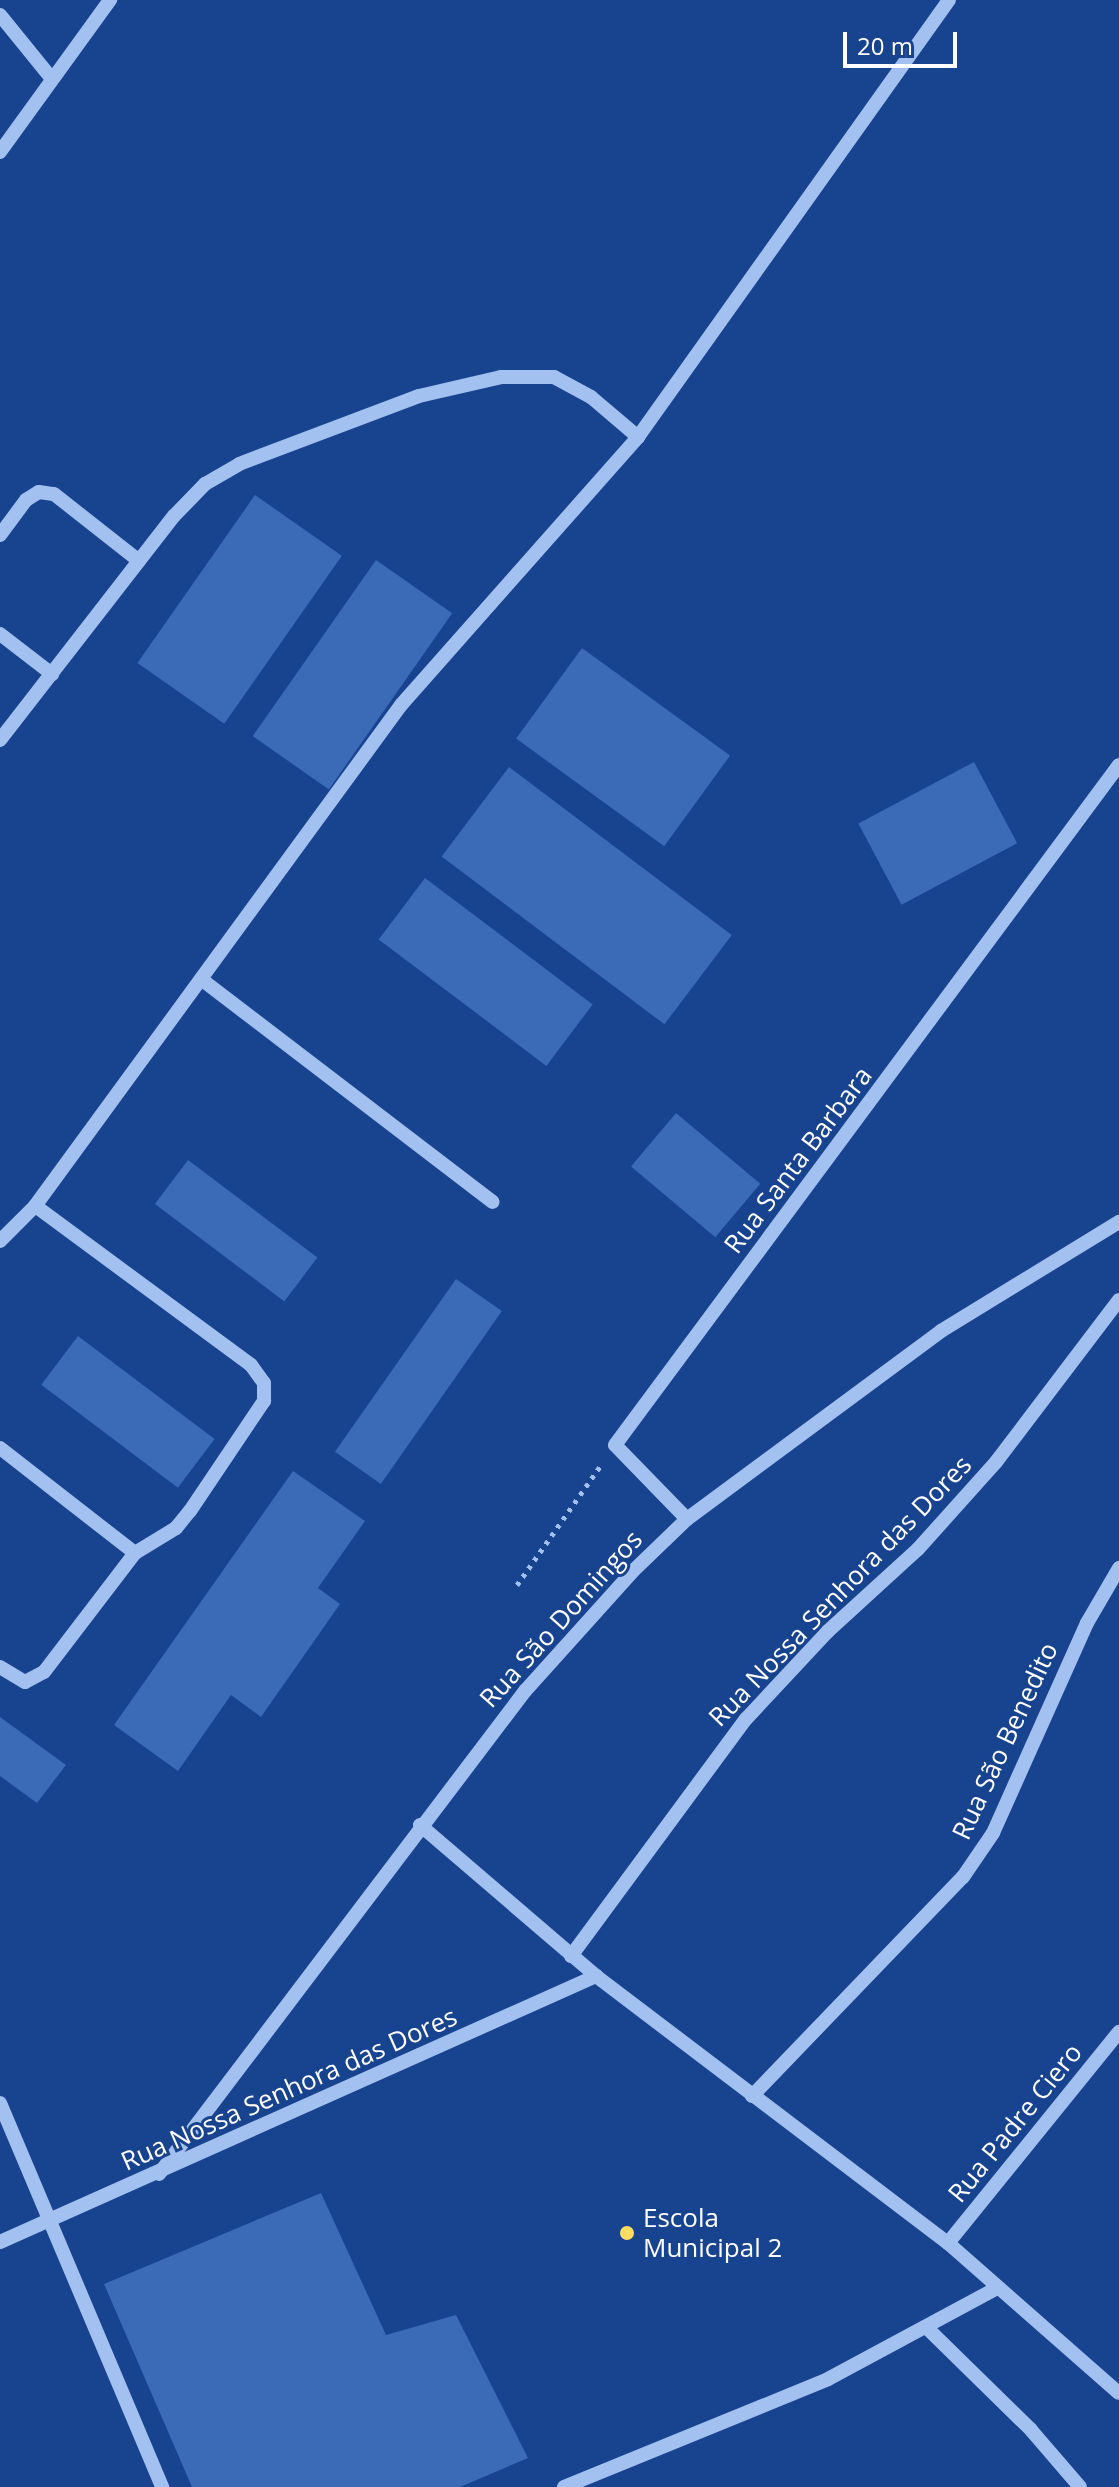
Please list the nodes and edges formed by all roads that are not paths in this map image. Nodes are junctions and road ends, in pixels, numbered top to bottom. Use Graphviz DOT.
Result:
graph roads {
  1 [pos="110,0"];
  2 [pos="949,0"];
  3 [pos="0,15"];
  4 [pos="52,79"];
  5 [pos="0,152"];
  6 [pos="638,437"];
  7 [pos="0,535"];
  8 [pos="139,561"];
  9 [pos="0,634"];
  10 [pos="52,674"];
  11 [pos="0,740"];
  12 [pos="1119,765"];
  13 [pos="201,979"];
  14 [pos="493,1202"];
  15 [pos="35,1206"];
  16 [pos="1119,1222"];
  17 [pos="0,1241"];
  18 [pos="1119,1300"];
  19 [pos="0,1448"];
  20 [pos="687,1519"];
  21 [pos="135,1553"];
  22 [pos="1119,1568"];
  23 [pos="0,1667"];
  24 [pos="420,1825"];
  25 [pos="571,1956"];
  26 [pos="596,1976"];
  27 [pos="1119,2032"];
  28 [pos="752,2096"];
  29 [pos="0,2103"];
  30 [pos="159,2174"];
  31 [pos="53,2219"];
  32 [pos="0,2242"];
  33 [pos="948,2243"];
  34 [pos="997,2288"];
  35 [pos="926,2327"];
  36 [pos="1119,2392"];
  37 [pos="162,2487"];
  38 [pos="564,2487"];
  39 [pos="1080,2487"];
  1 -- 4 [label="street"];
  2 -- 6 [label="street"];
  3 -- 4 [label="street"];
  4 -- 5 [label="street"];
  6 -- 8 [label="street"];
  6 -- 13 [label="street"];
  7 -- 8 [label="street"];
  8 -- 10 [label="street"];
  9 -- 10 [label="street"];
  10 -- 11 [label="street"];
  12 -- 20 [label="street, Rua Santa Barbara"];
  13 -- 14 [label="street"];
  13 -- 15 [label="street"];
  15 -- 17 [label="street"];
  15 -- 21 [label="street"];
  16 -- 20 [label="street, Rua São Domingos"];
  18 -- 25 [label="street, Rua Nossa Senhora das Dores"];
  19 -- 21 [label="street"];
  20 -- 24 [label="street, Rua São Domingos"];
  21 -- 23 [label="street"];
  22 -- 28 [label="street, Rua São Benedito"];
  24 -- 25 [label="street"];
  24 -- 30 [label="street, Rua São Domingos"];
  25 -- 26 [label="street"];
  26 -- 28 [label="street"];
  26 -- 30 [label="street, Rua Nossa Senhora das Dores"];
  27 -- 33 [label="street, Rua Padre Ciero"];
  28 -- 33 [label="street"];
  29 -- 31 [label="street"];
  30 -- 31 [label="street, Rua Nossa Senhora das Dores"];
  31 -- 32 [label="street, Rua Nossa Senhora das Dores"];
  31 -- 37 [label="street"];
  33 -- 34 [label="street"];
  34 -- 35 [label="street"];
  34 -- 36 [label="street"];
  35 -- 38 [label="street"];
  35 -- 39 [label="street"];
}
